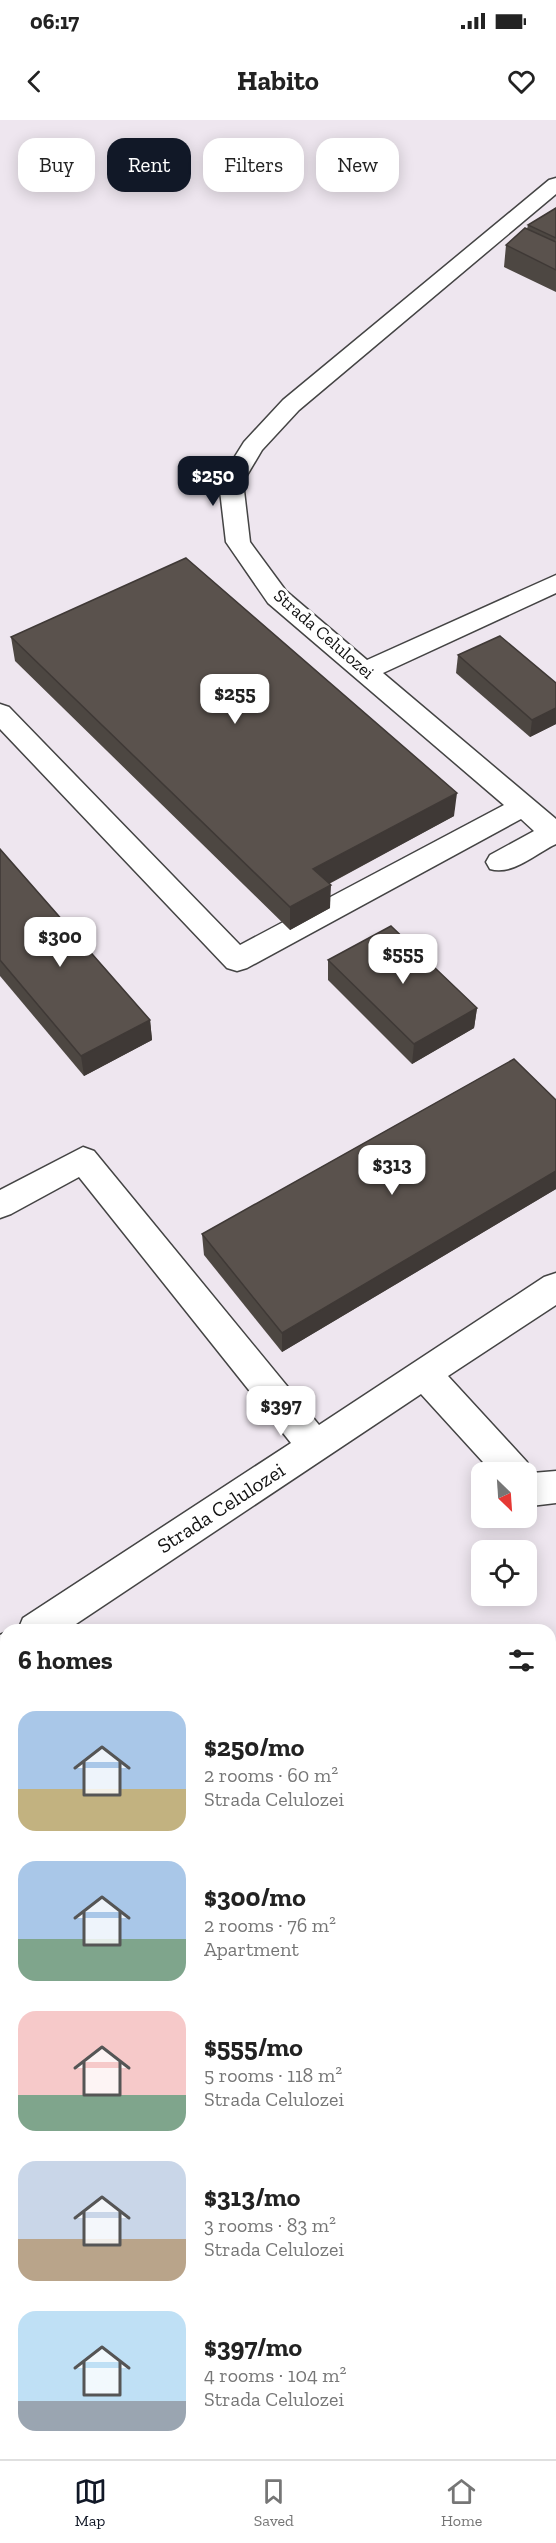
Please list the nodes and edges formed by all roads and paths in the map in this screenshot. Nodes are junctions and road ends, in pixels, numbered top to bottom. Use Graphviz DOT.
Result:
graph roads {
  1 [pos="556,184"];
  2 [pos="556,582"];
  3 [pos="366,671"];
  4 [pos="0,713"];
  5 [pos="524,806"];
  6 [pos="555,833"];
  7 [pos="500,862"];
  8 [pos="0,1205"];
  9 [pos="556,1287"];
  10 [pos="424,1374"];
  11 [pos="315,1446"];
  12 [pos="505,1462"];
  13 [pos="556,1487"];
  14 [pos="537,1489"];
  15 [pos="45,1624"];
  1 -- 3 [label="street, Strada Celulozei"];
  2 -- 3 [label="street"];
  3 -- 5 [label="street, Strada Celulozei"];
  4 -- 5 [label="street"];
  5 -- 6 [label="street, Strada Celulozei"];
  6 -- 7 [label="street"];
  8 -- 11 [label="street"];
  9 -- 10 [label="street, Strada Celulozei"];
  10 -- 11 [label="street, Strada Celulozei"];
  10 -- 12 [label="street"];
  11 -- 15 [label="street, Strada Celulozei"];
  13 -- 14 [label="street"];
}
